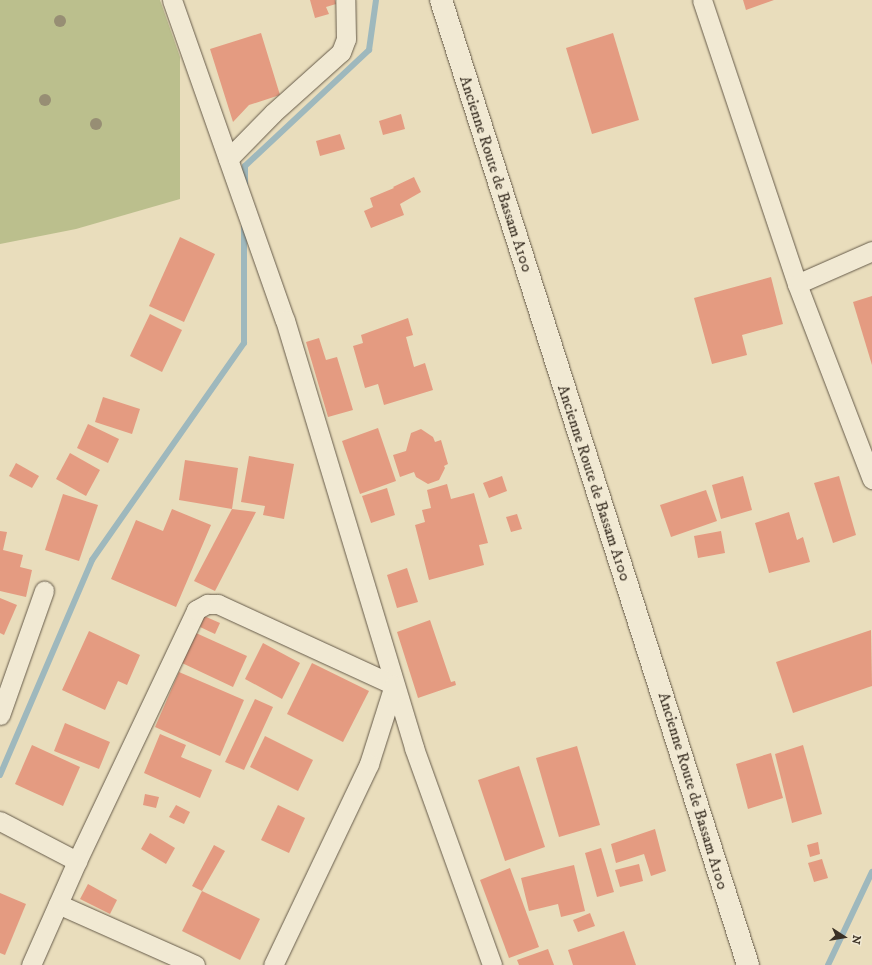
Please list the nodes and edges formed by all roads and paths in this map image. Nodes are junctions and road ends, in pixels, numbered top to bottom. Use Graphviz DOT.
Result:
graph roads {
  1 [pos="172,0"];
  2 [pos="346,0"];
  3 [pos="441,0"];
  4 [pos="702,0"];
  5 [pos="228,159"];
  6 [pos="872,251"];
  7 [pos="797,284"];
  8 [pos="872,479"];
  9 [pos="44,591"];
  10 [pos="394,685"];
  11 [pos="0,715"];
  12 [pos="0,821"];
  13 [pos="77,861"];
  14 [pos="58,904"];
  15 [pos="31,965"];
  16 [pos="195,965"];
  17 [pos="273,965"];
  18 [pos="492,965"];
  19 [pos="748,965"];
  1 -- 5 [label="street"];
  2 -- 5 [label="street"];
  3 -- 19 [label="main road, Ancienne Route de Bassam A100"];
  4 -- 7 [label="street"];
  5 -- 10 [label="street"];
  6 -- 7 [label="street"];
  7 -- 8 [label="street"];
  9 -- 11 [label="street"];
  10 -- 13 [label="street"];
  10 -- 17 [label="street"];
  10 -- 18 [label="street"];
  12 -- 13 [label="street"];
  13 -- 14 [label="street"];
  14 -- 15 [label="street"];
  14 -- 16 [label="street"];
}
